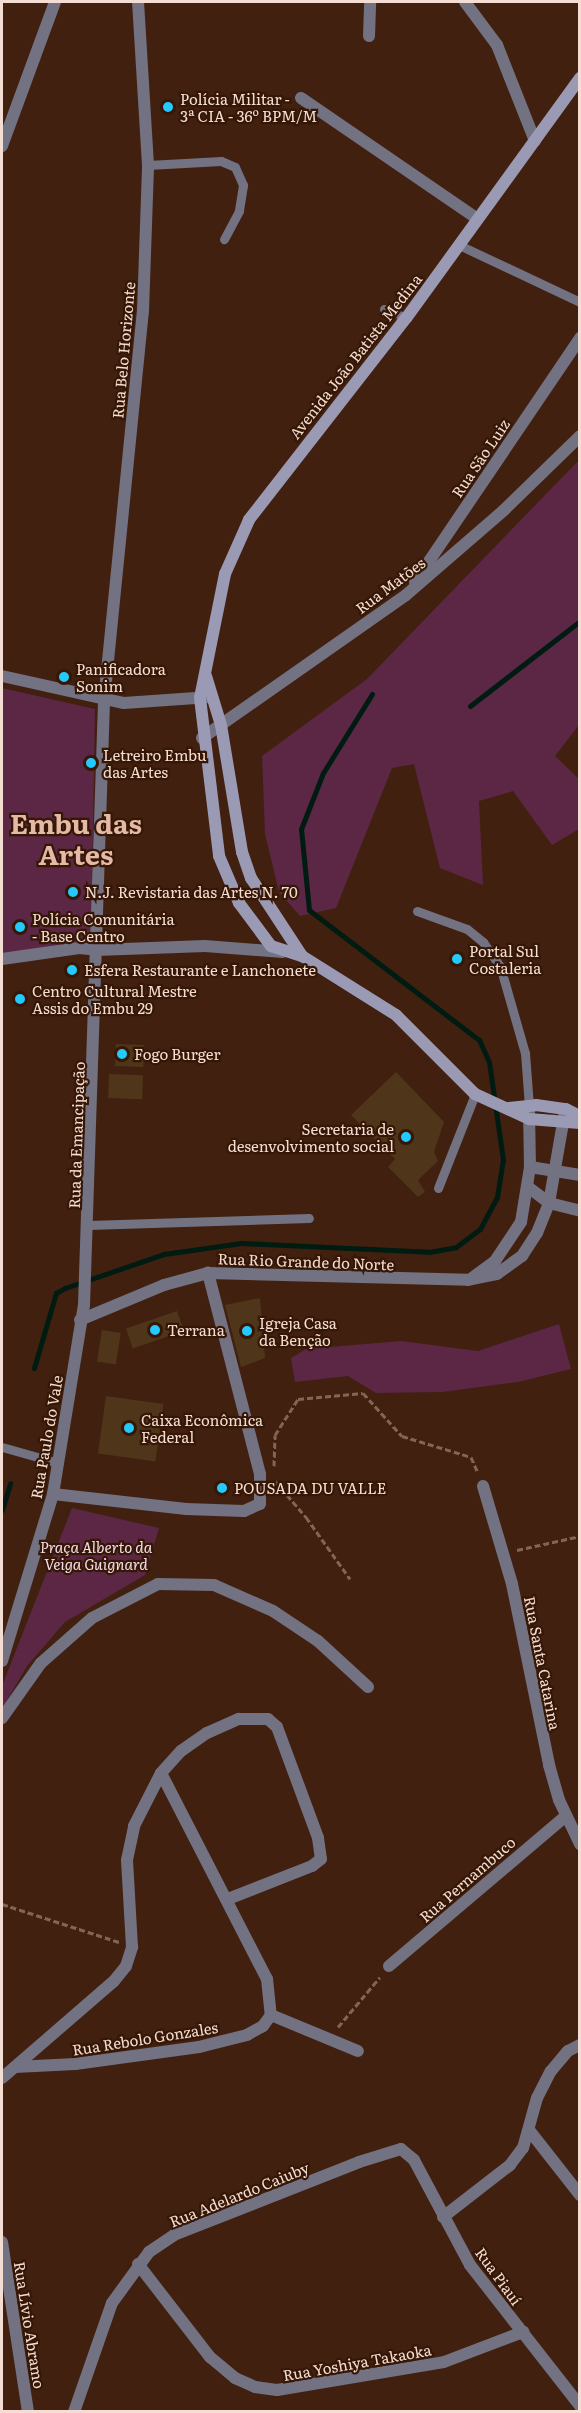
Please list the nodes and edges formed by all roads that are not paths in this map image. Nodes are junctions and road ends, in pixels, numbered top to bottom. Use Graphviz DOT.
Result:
graph roads {
  1 [pos="55,2"];
  2 [pos="138,2"];
  3 [pos="370,2"];
  4 [pos="465,2"];
  5 [pos="369,36"];
  6 [pos="579,78"];
  7 [pos="301,98"];
  8 [pos="535,141"];
  9 [pos="2,146"];
  10 [pos="148,165"];
  11 [pos="478,219"];
  12 [pos="224,239"];
  13 [pos="459,245"];
  14 [pos="579,302"];
  15 [pos="384,309"];
  16 [pos="406,318"];
  17 [pos="579,338"];
  18 [pos="579,436"];
  19 [pos="406,595"];
  20 [pos="2,676"];
  21 [pos="204,680"];
  22 [pos="104,701"];
  23 [pos="194,701"];
  24 [pos="214,703"];
  25 [pos="221,725"];
  26 [pos="202,738"];
  27 [pos="417,910"];
  28 [pos="97,950"];
  29 [pos="283,952"];
  30 [pos="302,956"];
  31 [pos="2,959"];
  32 [pos="480,1097"];
  33 [pos="566,1109"];
  34 [pos="529,1112"];
  35 [pos="579,1116"];
  36 [pos="564,1123"];
  37 [pos="579,1123"];
  38 [pos="530,1167"];
  39 [pos="556,1169"];
  40 [pos="579,1175"];
  41 [pos="528,1187"];
  42 [pos="438,1188"];
  43 [pos="549,1203"];
  44 [pos="579,1211"];
  45 [pos="309,1218"];
  46 [pos="88,1225"];
  47 [pos="208,1273"];
  48 [pos="468,1280"];
  49 [pos="80,1320"];
  50 [pos="5,1448"];
  51 [pos="59,1463"];
  52 [pos="483,1486"];
  53 [pos="53,1494"];
  54 [pos="2,1661"];
  55 [pos="369,1687"];
  56 [pos="2,1718"];
  57 [pos="161,1773"];
  58 [pos="566,1816"];
  59 [pos="579,1844"];
  60 [pos="228,1899"];
  61 [pos="389,1966"];
  62 [pos="271,2015"];
  63 [pos="579,2045"];
  64 [pos="357,2051"];
  65 [pos="15,2067"];
  66 [pos="2,2078"];
  67 [pos="529,2130"];
  68 [pos="408,2153"];
  69 [pos="579,2195"];
  70 [pos="443,2217"];
  71 [pos="2,2242"];
  72 [pos="138,2264"];
  73 [pos="522,2332"];
  74 [pos="579,2406"];
  75 [pos="28,2412"];
  76 [pos="74,2412"];
  1 -- 9 [label="street"];
  2 -- 10 [label="street, Rua Belo Horizonte"];
  3 -- 5 [label="street"];
  4 -- 8 [label="street"];
  6 -- 8 [label="main road, Avenida João Batista Medina"];
  7 -- 11 [label="street"];
  8 -- 11 [label="main road, Avenida João Batista Medina"];
  10 -- 12 [label="lane"];
  10 -- 22 [label="street, Rua Belo Horizonte"];
  11 -- 13 [label="main road, Avenida João Batista Medina"];
  13 -- 14 [label="lane"];
  13 -- 16 [label="main road, Avenida João Batista Medina"];
  15 -- 16 [label="lane"];
  16 -- 21 [label="main road, Avenida João Batista Medina"];
  17 -- 19 [label="street, Rua São Luiz"];
  18 -- 19 [label="street, Rua Matões"];
  19 -- 25 [label="street, Rua Matões"];
  20 -- 22 [label="street"];
  21 -- 23 [label="main road, Avenida João Batista Medina"];
  21 -- 24 [label="main road, Avenida João Batista Medina"];
  22 -- 23 [label="street"];
  22 -- 28 [label="street, Rua Belo Horizonte"];
  23 -- 24 [label="street"];
  23 -- 26 [label="main road, Avenida João Batista Medina"];
  24 -- 25 [label="main road, Avenida João Batista Medina"];
  25 -- 26 [label="street, Rua Matões"];
  25 -- 30 [label="main road, Avenida João Batista Medina"];
  26 -- 29 [label="main road, Avenida João Batista Medina"];
  27 -- 34 [label="lane"];
  28 -- 29 [label="street"];
  28 -- 31 [label="street"];
  28 -- 46 [label="street, Rua da Emancipação"];
  29 -- 30 [label="main road"];
  30 -- 32 [label="main road"];
  32 -- 34 [label="main road"];
  32 -- 42 [label="lane"];
  33 -- 34 [label="main road"];
  33 -- 35 [label="main road"];
  33 -- 36 [label="street, Rua Rio Grande do Norte"];
  34 -- 36 [label="main road"];
  34 -- 38 [label="street"];
  36 -- 37 [label="main road"];
  36 -- 39 [label="street, Rua Rio Grande do Norte"];
  38 -- 39 [label="street"];
  38 -- 41 [label="street"];
  39 -- 40 [label="street"];
  39 -- 43 [label="street, Rua Rio Grande do Norte"];
  41 -- 43 [label="street"];
  41 -- 48 [label="street"];
  43 -- 44 [label="street"];
  43 -- 48 [label="street, Rua Rio Grande do Norte"];
  45 -- 46 [label="lane"];
  46 -- 49 [label="street, Rua da Emancipação"];
  47 -- 48 [label="street, Rua Rio Grande do Norte"];
  47 -- 49 [label="street, Rua Rio Grande do Norte"];
  47 -- 53 [label="street"];
  49 -- 51 [label="street, Rua Paulo do Vale"];
  50 -- 51 [label="lane"];
  51 -- 53 [label="street, Rua Paulo do Vale"];
  52 -- 58 [label="street, Rua Santa Catarina"];
  53 -- 54 [label="street, Rua Paulo do Vale"];
  55 -- 56 [label="street"];
  57 -- 60 [label="street"];
  57 -- 60 [label="street"];
  57 -- 65 [label="street"];
  58 -- 59 [label="street, Rua Santa Catarina"];
  58 -- 61 [label="street, Rua Pernambuco"];
  60 -- 62 [label="street"];
  62 -- 64 [label="street"];
  62 -- 65 [label="street, Rua Rebolo Gonzales"];
  63 -- 67 [label="street"];
  65 -- 66 [label="street"];
  67 -- 69 [label="street"];
  67 -- 70 [label="street"];
  68 -- 70 [label="street, Rua Piauí"];
  68 -- 72 [label="street, Rua Adelardo Caiuby"];
  70 -- 73 [label="street, Rua Piauí"];
  71 -- 75 [label="street, Rua Lívio Abramo"];
  72 -- 73 [label="street, Rua Yoshiya Takaoka"];
  72 -- 76 [label="street, Rua Adelardo Caiuby"];
  73 -- 74 [label="street, Rua Piauí"];
}
